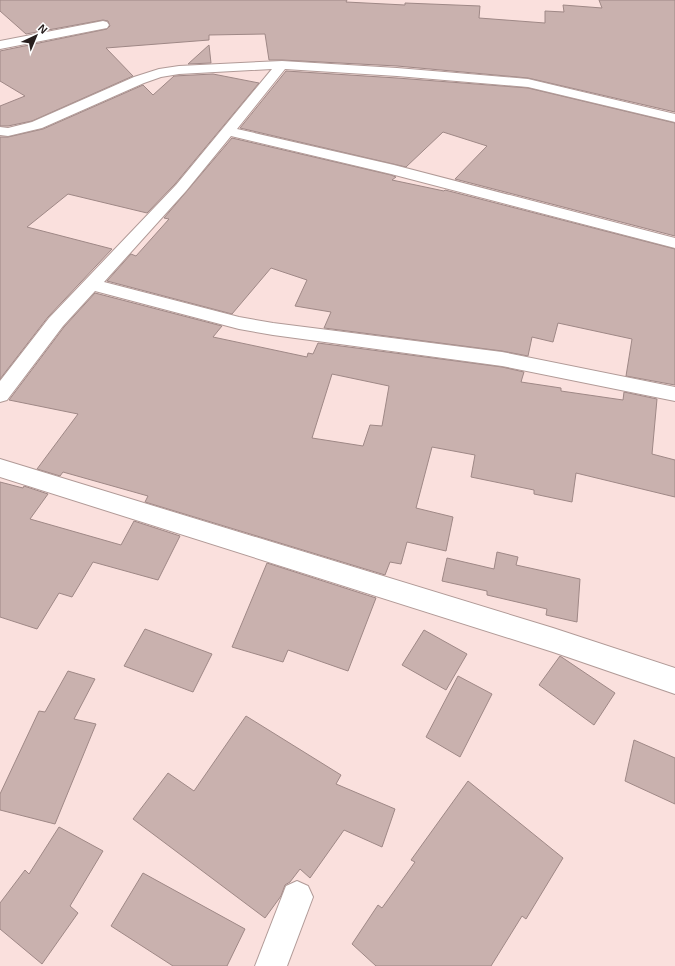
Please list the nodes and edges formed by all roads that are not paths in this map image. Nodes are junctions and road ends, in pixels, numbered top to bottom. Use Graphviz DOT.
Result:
graph roads {
  1 [pos="103,25"];
  2 [pos="2,43"];
  3 [pos="282,65"];
  4 [pos="675,118"];
  5 [pos="0,131"];
  6 [pos="227,131"];
  7 [pos="675,243"];
  8 [pos="91,284"];
  9 [pos="675,394"];
  10 [pos="0,395"];
  11 [pos="0,468"];
  12 [pos="675,681"];
  13 [pos="297,897"];
  14 [pos="271,966"];
  1 -- 2 [label="street"];
  3 -- 4 [label="street"];
  3 -- 5 [label="street"];
  3 -- 6 [label="street"];
  6 -- 7 [label="street"];
  6 -- 8 [label="street"];
  8 -- 9 [label="street"];
  8 -- 10 [label="street"];
  11 -- 12 [label="street"];
  13 -- 14 [label="street"];
}
